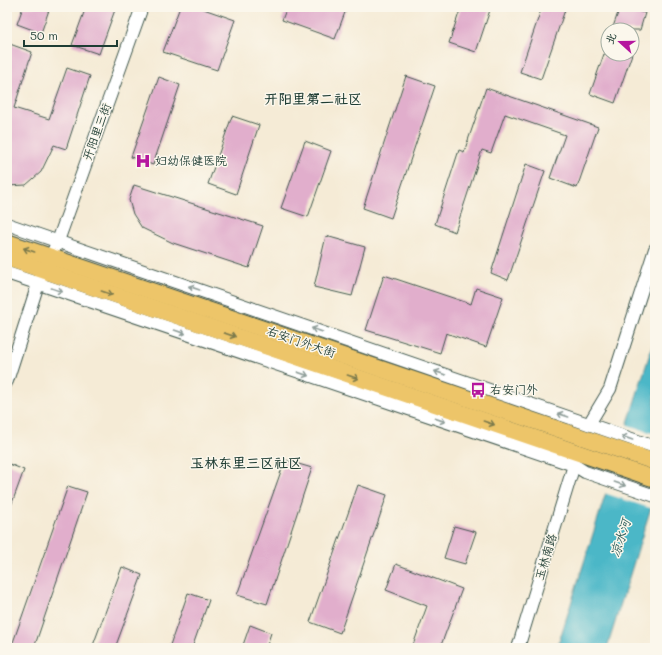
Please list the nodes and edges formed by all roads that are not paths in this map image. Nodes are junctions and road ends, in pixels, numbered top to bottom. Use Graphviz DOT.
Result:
graph roads {
  1 [pos="142,7"];
  2 [pos="7,224"];
  3 [pos="58,241"];
  4 [pos="7,242"];
  5 [pos="655,249"];
  6 [pos="7,258"];
  7 [pos="44,271"];
  8 [pos="7,273"];
  9 [pos="7,381"];
  10 [pos="594,431"];
  11 [pos="655,447"];
  12 [pos="655,462"];
  13 [pos="574,465"];
  14 [pos="588,465"];
  15 [pos="655,479"];
  16 [pos="655,496"];
  17 [pos="518,648"];
  1 -- 3 [label="street, 开阳里三街"];
  2 -- 3 [label="street"];
  3 -- 7 [label="street, 开阳里三街"];
  10 -- 3 [label="street, one-way"];
  7 -- 4 [label="main road, 右安门外大街, one-way"];
  5 -- 10 [label="street"];
  6 -- 7 [label="main road, 右安门外大街"];
  7 -- 8 [label="street"];
  7 -- 9 [label="street, 开阳里三街"];
  7 -- 10 [label="main road, 右安门外大街"];
  7 -- 13 [label="street, one-way"];
  7 -- 14 [label="main road, 右安门外大街, one-way"];
  11 -- 10 [label="street, one-way"];
  10 -- 12 [label="main road, 右安门外大街"];
  13 -- 14 [label="street"];
  13 -- 17 [label="street, 玉林南路"];
  14 -- 15 [label="main road, 右安门外大街"];
  14 -- 16 [label="street, one-way"];
}
